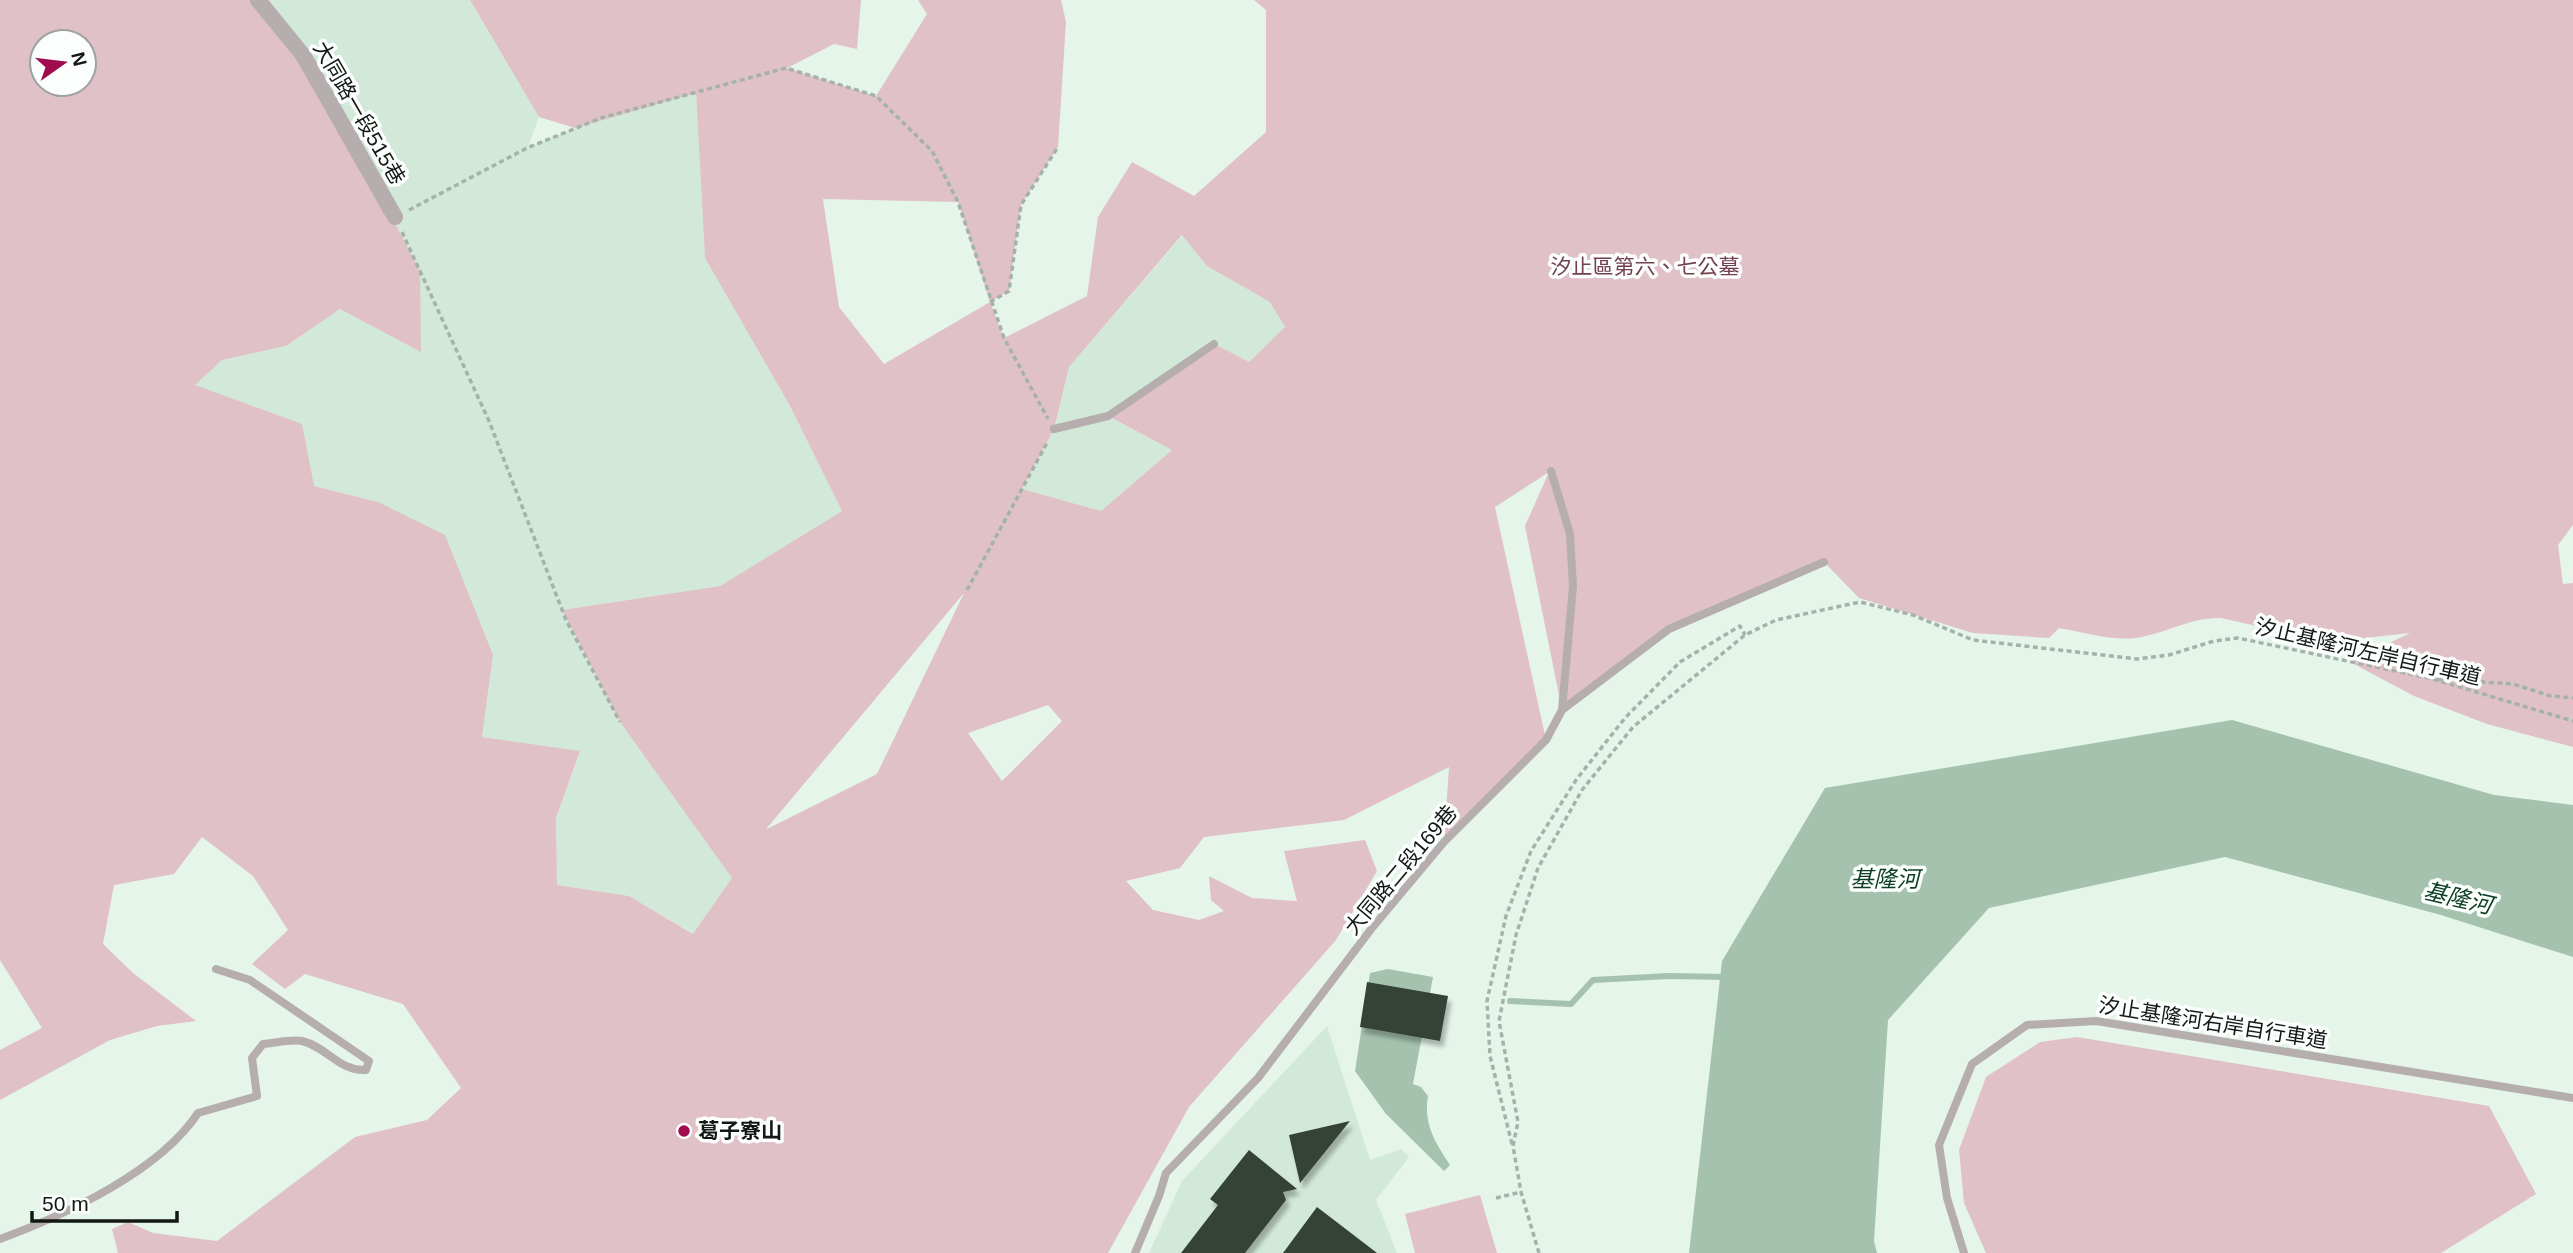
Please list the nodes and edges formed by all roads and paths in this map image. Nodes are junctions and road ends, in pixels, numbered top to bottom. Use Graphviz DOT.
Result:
graph roads {
  1 [pos="258,0"];
  2 [pos="1058,147"];
  3 [pos="395,217"];
  4 [pos="990,302"];
  5 [pos="1214,344"];
  6 [pos="1054,429"];
  7 [pos="1551,471"];
  8 [pos="1824,562"];
  9 [pos="967,590"];
  10 [pos="1745,635"];
  11 [pos="2433,679"];
  12 [pos="2573,698"];
  13 [pos="1562,710"];
  14 [pos="2573,721"];
  15 [pos="620,722"];
  16 [pos="216,969"];
  17 [pos="2573,1098"];
  18 [pos="1513,1146"];
  19 [pos="1521,1192"];
  20 [pos="1496,1198"];
  21 [pos="0,1239"];
  22 [pos="1135,1253"];
  23 [pos="1539,1253"];
  24 [pos="1964,1253"];
  1 -- 3 [label="street, 大同路一段515巷"];
  2 -- 4 [label="path"];
  3 -- 4 [label="path"];
  3 -- 15 [label="path"];
  4 -- 6 [label="path"];
  5 -- 6 [label="lane"];
  6 -- 9 [label="path"];
  7 -- 13 [label="lane, 大同路二段169巷"];
  8 -- 13 [label="lane"];
  10 -- 11 [label="path, 汐止基隆河左岸自行車道"];
  10 -- 18 [label="path, 汐止基隆河左岸自行車道"];
  10 -- 18 [label="path"];
  11 -- 12 [label="path"];
  11 -- 14 [label="path, 汐止基隆河左岸自行車道"];
  13 -- 22 [label="lane, 大同路二段169巷"];
  16 -- 21 [label="lane"];
  17 -- 24 [label="lane, 汐止基隆河右岸自行車道"];
  18 -- 19 [label="path, 汐止基隆河左岸自行車道"];
  19 -- 20 [label="path"];
  19 -- 23 [label="path, 汐止基隆河左岸自行車道"];
}
